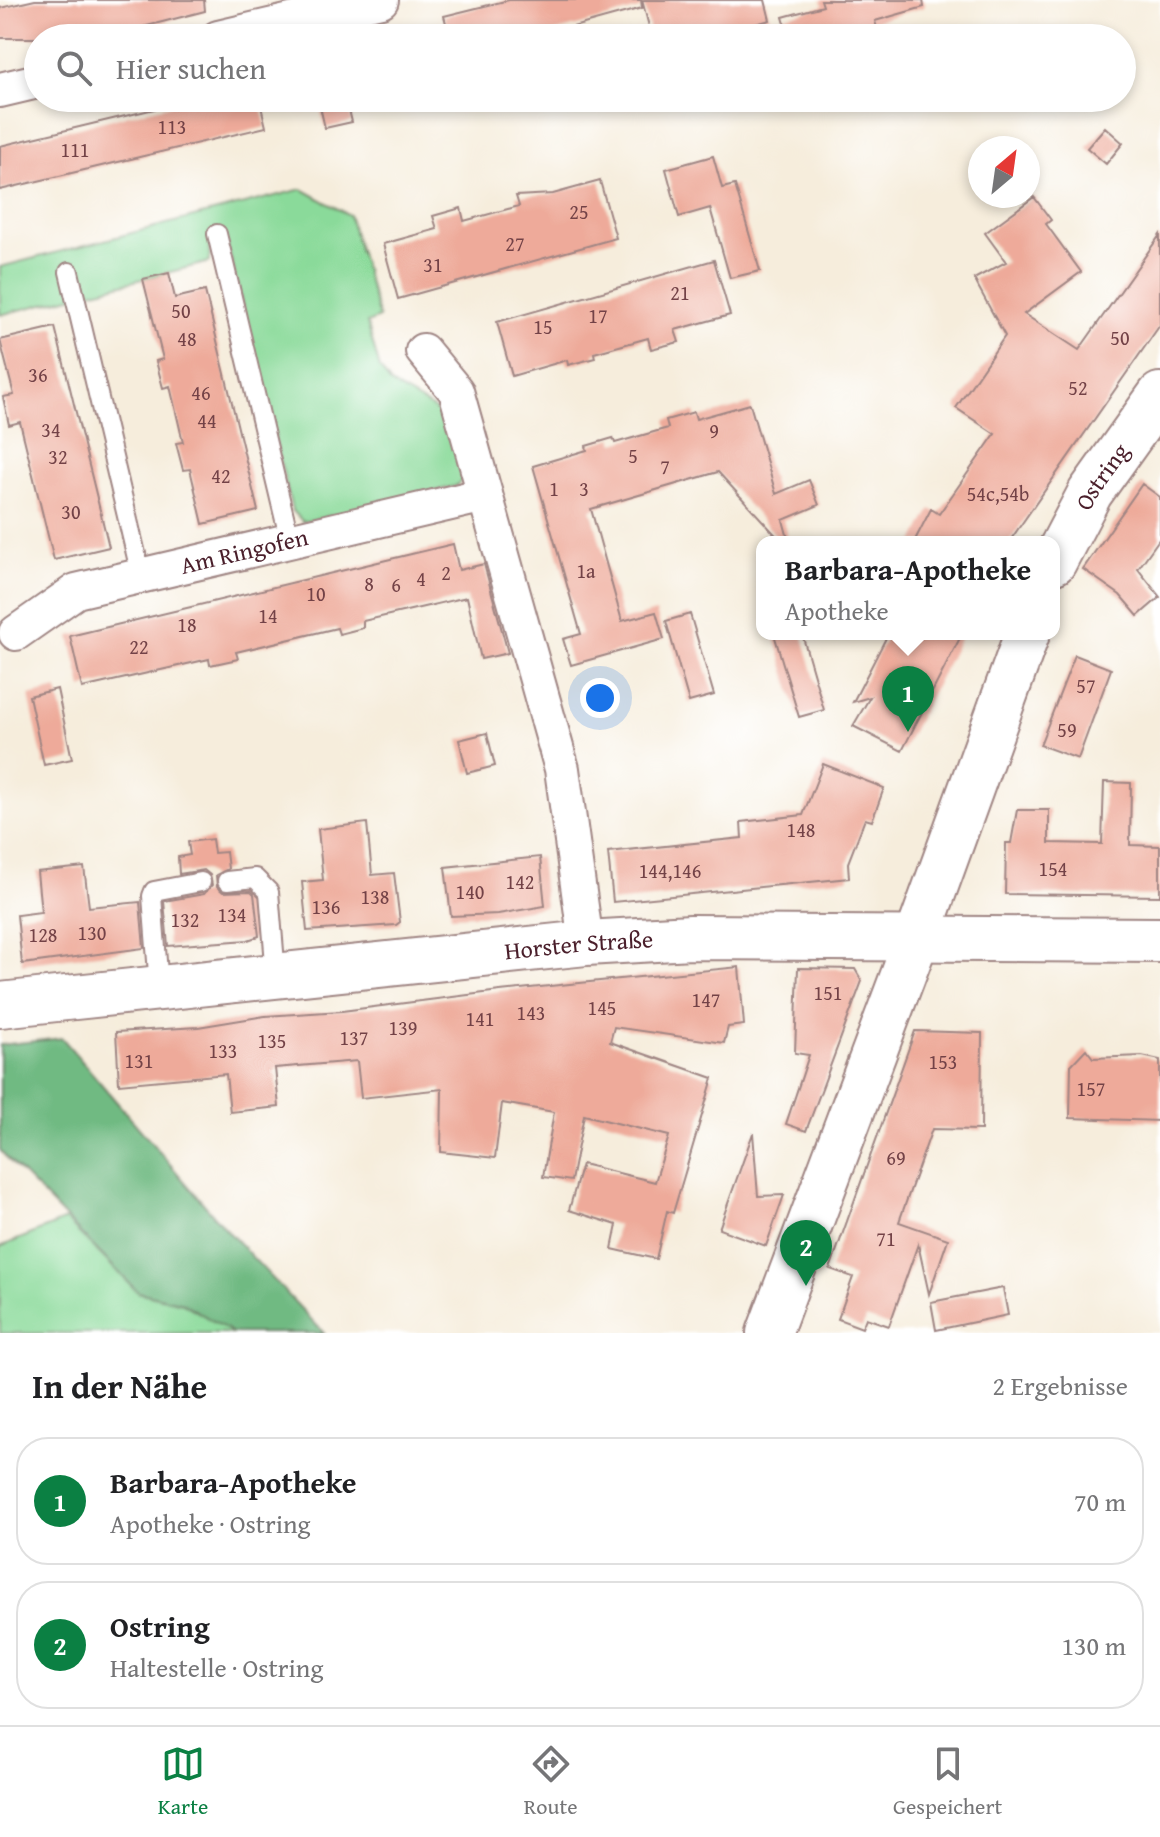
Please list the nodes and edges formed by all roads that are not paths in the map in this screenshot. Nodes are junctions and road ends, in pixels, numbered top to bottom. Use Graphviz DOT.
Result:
graph roads {
  1 [pos="381,0"];
  2 [pos="278,24"];
  3 [pos="24,84"];
  4 [pos="0,90"];
  5 [pos="217,234"];
  6 [pos="69,272"];
  7 [pos="423,351"];
  8 [pos="1160,395"];
  9 [pos="485,495"];
  10 [pos="290,541"];
  11 [pos="1060,550"];
  12 [pos="141,575"];
  13 [pos="16,633"];
  14 [pos="1025,640"];
  15 [pos="227,881"];
  16 [pos="201,882"];
  17 [pos="917,938"];
  18 [pos="1160,940"];
  19 [pos="586,943"];
  20 [pos="276,975"];
  21 [pos="159,987"];
  22 [pos="0,1005"];
  23 [pos="769,1333"];
  1 -- 2 [label="street"];
  3 -- 4 [label="street"];
  5 -- 10 [label="lane"];
  6 -- 12 [label="lane"];
  7 -- 9 [label="street"];
  8 -- 11 [label="main road, Ostring"];
  9 -- 10 [label="street, Am Ringofen"];
  9 -- 19 [label="street"];
  10 -- 12 [label="street, Am Ringofen"];
  12 -- 13 [label="street, Am Ringofen"];
  14 -- 17 [label="main road"];
  15 -- 20 [label="lane"];
  16 -- 21 [label="lane"];
  17 -- 18 [label="main road, Horster Straße"];
  17 -- 19 [label="main road, Horster Straße"];
  17 -- 23 [label="main road"];
  19 -- 20 [label="main road, Horster Straße"];
  20 -- 21 [label="main road, Horster Straße"];
  21 -- 22 [label="main road, Horster Straße"];
}
